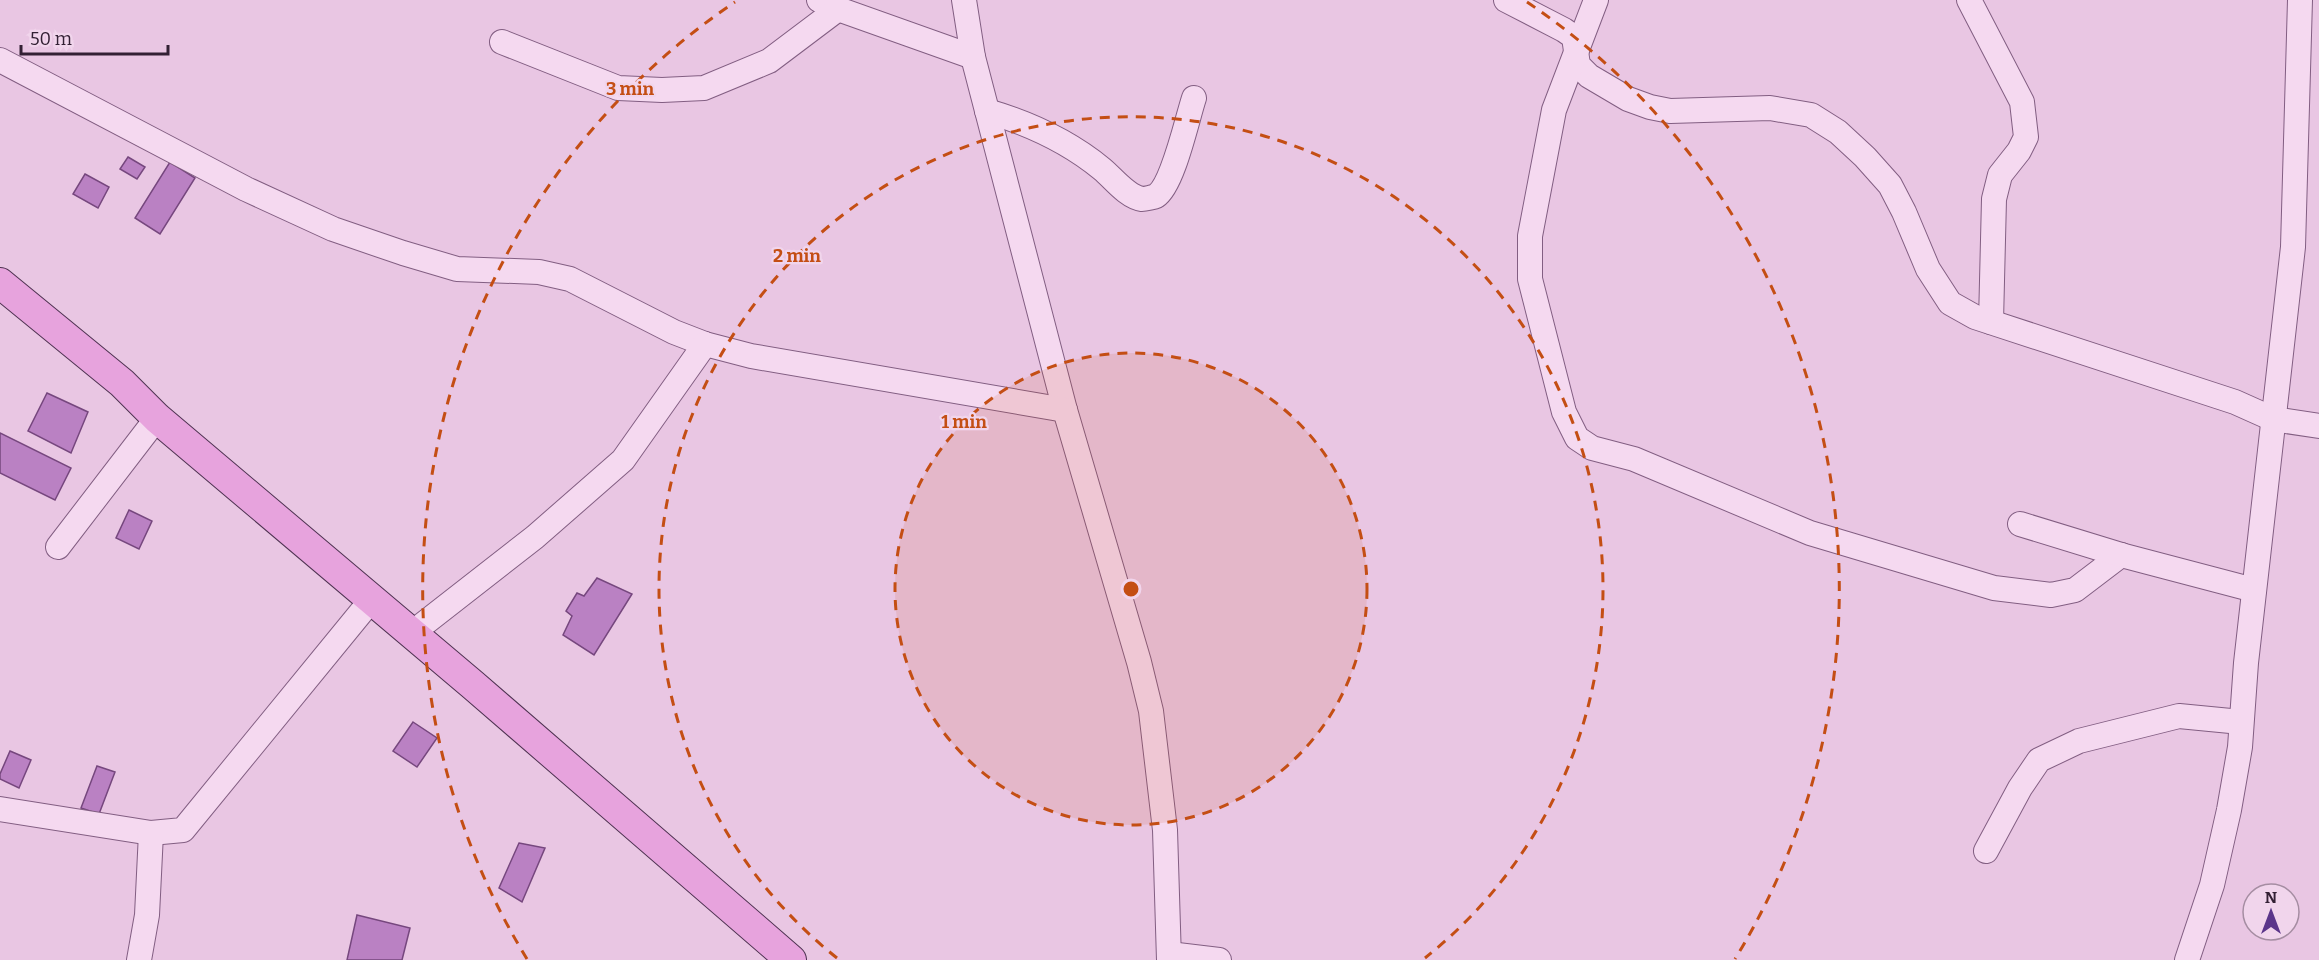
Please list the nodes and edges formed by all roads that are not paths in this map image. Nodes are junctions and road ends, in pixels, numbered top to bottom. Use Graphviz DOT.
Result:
graph roads {
  1 [pos="964,0"];
  2 [pos="1506,0"];
  3 [pos="1596,0"];
  4 [pos="1969,0"];
  5 [pos="2300,0"];
  6 [pos="828,5"];
  7 [pos="502,42"];
  8 [pos="1576,49"];
  9 [pos="973,57"];
  10 [pos="0,60"];
  11 [pos="1194,98"];
  12 [pos="987,111"];
  13 [pos="0,283"];
  14 [pos="1991,322"];
  15 [pos="705,344"];
  16 [pos="1065,410"];
  17 [pos="158,418"];
  18 [pos="2273,419"];
  19 [pos="2319,426"];
  20 [pos="2020,524"];
  21 [pos="58,547"];
  22 [pos="2121,555"];
  23 [pos="2254,590"];
  24 [pos="372,599"];
  25 [pos="412,633"];
  26 [pos="2241,722"];
  27 [pos="0,809"];
  28 [pos="151,833"];
  29 [pos="1986,851"];
  30 [pos="1169,957"];
  31 [pos="139,960"];
  32 [pos="791,960"];
  33 [pos="1219,960"];
  34 [pos="2187,960"];
  1 -- 9 [label="street"];
  2 -- 8 [label="street"];
  3 -- 8 [label="street"];
  4 -- 14 [label="street"];
  5 -- 18 [label="street"];
  6 -- 7 [label="street"];
  6 -- 9 [label="street"];
  8 -- 14 [label="street"];
  8 -- 22 [label="street"];
  9 -- 12 [label="street"];
  10 -- 15 [label="street"];
  11 -- 12 [label="street"];
  12 -- 16 [label="street"];
  13 -- 17 [label="main road"];
  14 -- 18 [label="street"];
  15 -- 16 [label="street"];
  15 -- 25 [label="street"];
  16 -- 30 [label="street"];
  17 -- 21 [label="street"];
  17 -- 24 [label="main road"];
  18 -- 19 [label="street"];
  18 -- 23 [label="street"];
  20 -- 22 [label="street"];
  22 -- 23 [label="street"];
  23 -- 26 [label="street"];
  24 -- 25 [label="main road"];
  24 -- 28 [label="street"];
  25 -- 32 [label="main road"];
  26 -- 29 [label="street"];
  26 -- 34 [label="street"];
  27 -- 28 [label="street"];
  28 -- 31 [label="street"];
  30 -- 33 [label="street"];
}
